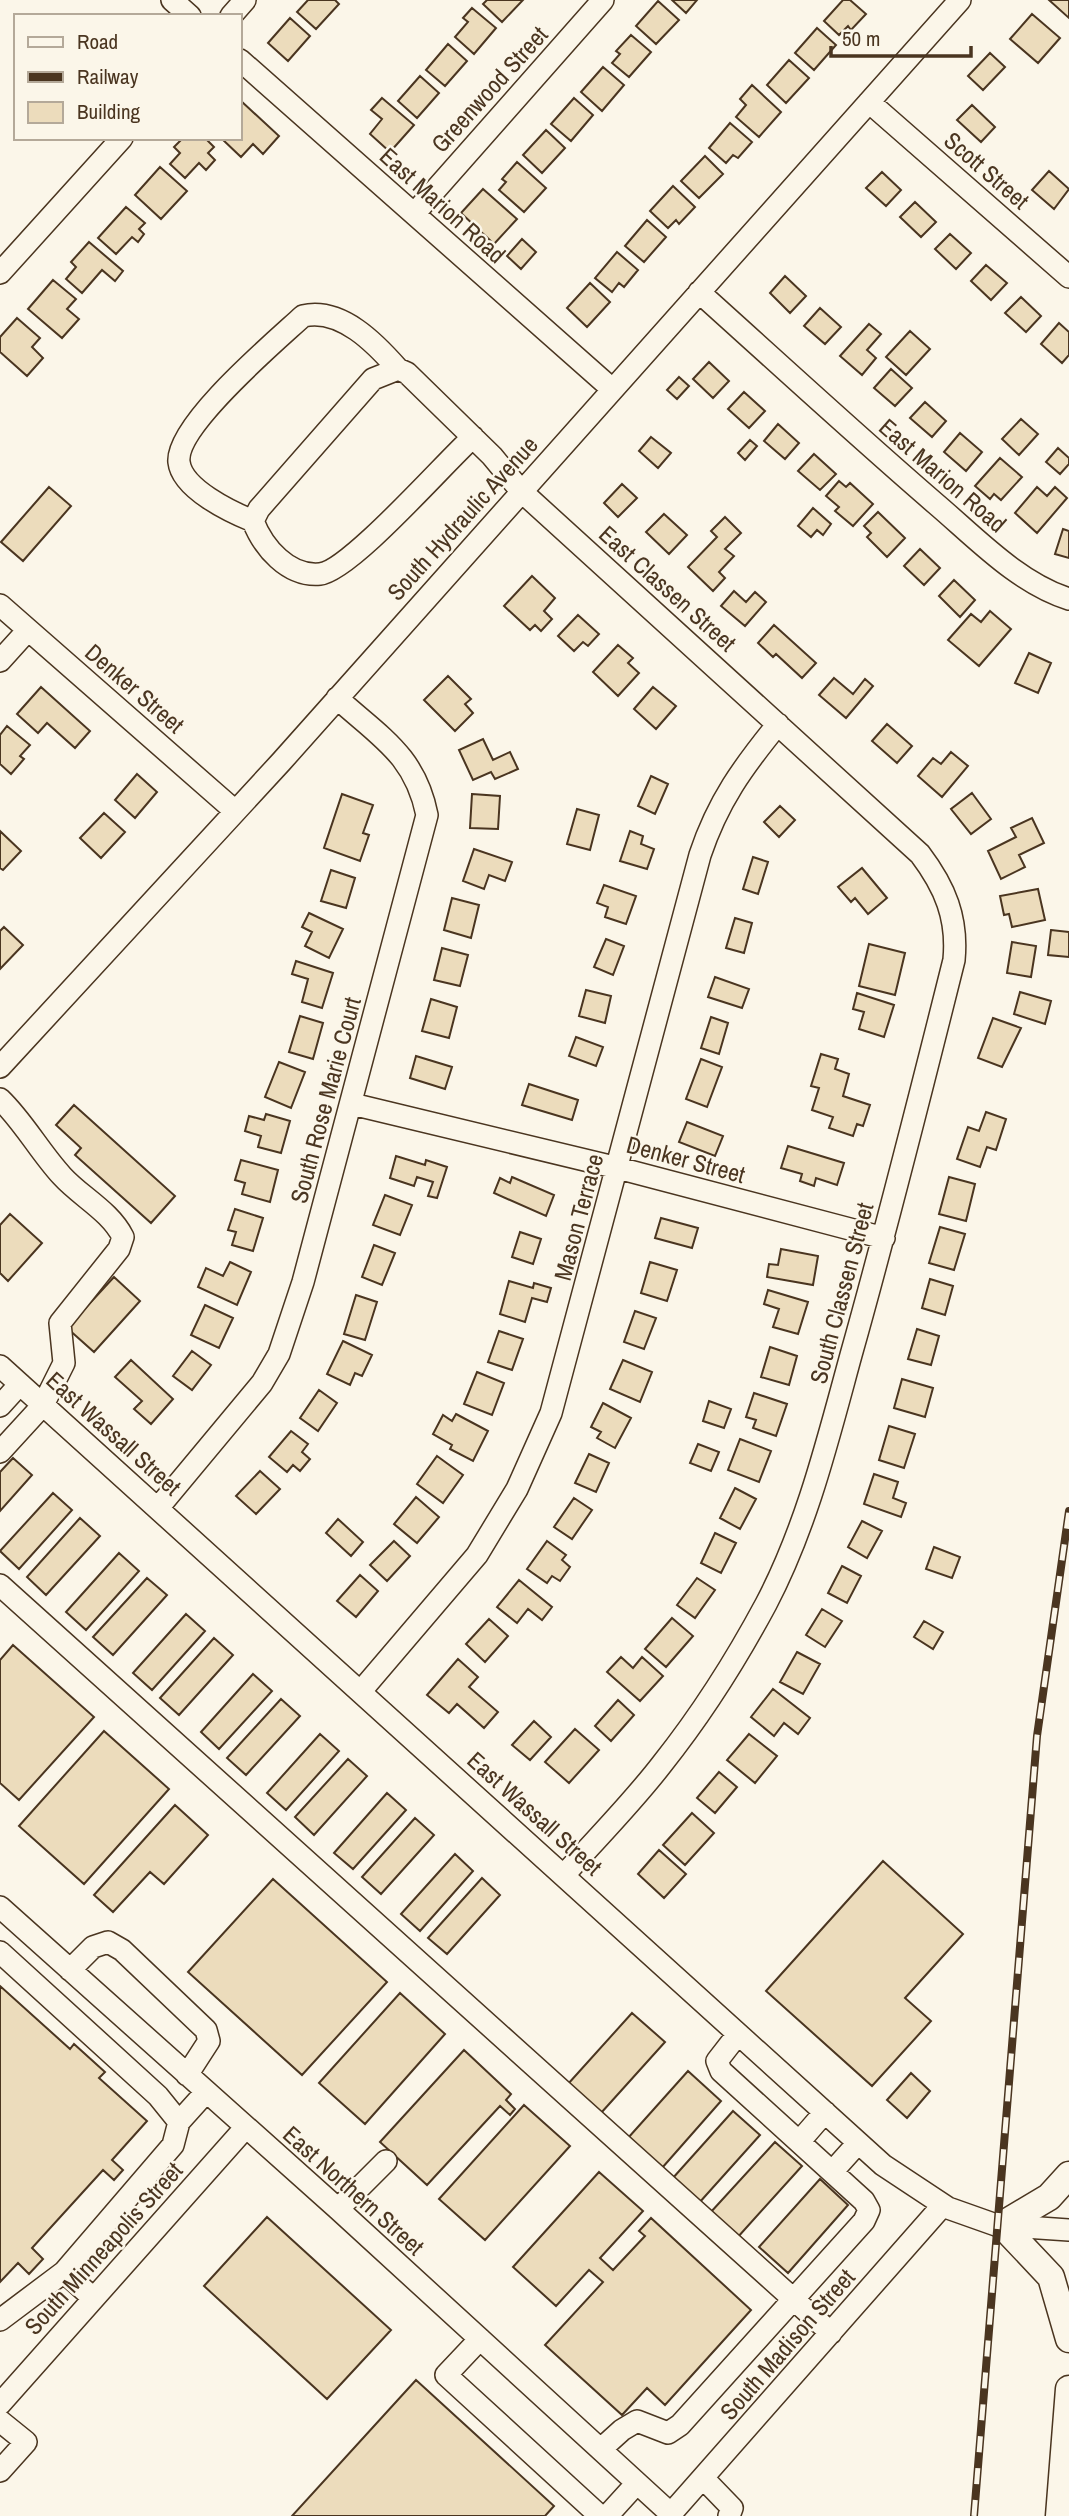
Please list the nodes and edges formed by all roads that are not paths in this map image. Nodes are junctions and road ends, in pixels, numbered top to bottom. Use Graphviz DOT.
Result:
graph roads {
  1 [pos="172,0"];
  2 [pos="245,0"];
  3 [pos="603,0"];
  4 [pos="960,0"];
  5 [pos="188,14"];
  6 [pos="233,14"];
  7 [pos="242,62"];
  8 [pos="869,102"];
  9 [pos="120,140"];
  10 [pos="414,214"];
  11 [pos="0,273"];
  12 [pos="1069,277"];
  13 [pos="699,292"];
  14 [pos="398,369"];
  15 [pos="612,389"];
  16 [pos="473,438"];
  17 [pos="522,491"];
  18 [pos="253,521"];
  19 [pos="1069,599"];
  20 [pos="0,605"];
  21 [pos="28,630"];
  22 [pos="0,661"];
  23 [pos="337,698"];
  24 [pos="778,724"];
  25 [pos="235,811"];
  26 [pos="0,1068"];
  27 [pos="0,1099"];
  28 [pos="352,1104"];
  29 [pos="618,1168"];
  30 [pos="884,1238"];
  31 [pos="0,1366"];
  32 [pos="20,1384"];
  33 [pos="43,1405"];
  34 [pos="0,1406"];
  35 [pos="0,1452"];
  36 [pos="158,1508"];
  37 [pos="0,1585"];
  38 [pos="361,1691"];
  39 [pos="564,1875"];
  40 [pos="0,1907"];
  41 [pos="0,1952"];
  42 [pos="70,1970"];
  43 [pos="738,2034"];
  44 [pos="187,2075"];
  45 [pos="797,2088"];
  46 [pos="206,2092"];
  47 [pos="825,2112"];
  48 [pos="772,2117"];
  49 [pos="179,2122"];
  50 [pos="246,2127"];
  51 [pos="799,2141"];
  52 [pos="858,2143"];
  53 [pos="386,2161"];
  54 [pos="832,2172"];
  55 [pos="1069,2175"];
  56 [pos="943,2205"];
  57 [pos="338,2209"];
  58 [pos="1002,2225"];
  59 [pos="1069,2230"];
  60 [pos="64,2272"];
  61 [pos="93,2298"];
  62 [pos="793,2299"];
  63 [pos="0,2320"];
  64 [pos="831,2333"];
  65 [pos="480,2339"];
  66 [pos="1069,2339"];
  67 [pos="1069,2389"];
  68 [pos="0,2404"];
  69 [pos="0,2421"];
  70 [pos="601,2449"];
  71 [pos="0,2471"];
  72 [pos="637,2483"];
  73 [pos="699,2483"];
  74 [pos="675,2515"];
  75 [pos="600,2516"];
  76 [pos="607,2516"];
  77 [pos="729,2516"];
  78 [pos="1059,2516"];
  1 -- 5 [label="street"];
  2 -- 6 [label="street"];
  3 -- 10 [label="street, Greenwood Street"];
  4 -- 8 [label="street, South Hydraulic Avenue"];
  7 -- 10 [label="street, East Marion Road"];
  8 -- 12 [label="street, Scott Street"];
  8 -- 13 [label="street, South Hydraulic Avenue"];
  9 -- 11 [label="street"];
  10 -- 15 [label="street, East Marion Road"];
  13 -- 15 [label="street, South Hydraulic Avenue"];
  13 -- 19 [label="street, East Marion Road"];
  14 -- 16 [label="street, East Classen Street"];
  14 -- 18 [label="street"];
  14 -- 18 [label="street, East Classen Street"];
  15 -- 17 [label="street, South Hydraulic Avenue"];
  16 -- 17 [label="street, East Classen Street"];
  16 -- 18 [label="street"];
  17 -- 23 [label="street, South Hydraulic Avenue"];
  17 -- 24 [label="street, East Classen Street"];
  20 -- 21 [label="street, Denker Street"];
  21 -- 22 [label="street"];
  21 -- 25 [label="street, Denker Street"];
  23 -- 25 [label="street, South Hydraulic Avenue"];
  23 -- 28 [label="street, South Rose Marie Court"];
  24 -- 29 [label="street, Mason Terrace"];
  24 -- 30 [label="street, South Classen Street"];
  25 -- 26 [label="street, South Hydraulic Avenue"];
  27 -- 33 [label="street"];
  28 -- 29 [label="street, Denker Street"];
  28 -- 36 [label="street, South Rose Marie Court"];
  29 -- 30 [label="street, Denker Street"];
  29 -- 38 [label="street, Mason Terrace"];
  30 -- 39 [label="street, South Classen Street"];
  31 -- 32 [label="street, East Wassall Street"];
  32 -- 33 [label="street, East Wassall Street"];
  32 -- 34 [label="street"];
  33 -- 35 [label="street"];
  33 -- 36 [label="street, East Wassall Street"];
  36 -- 38 [label="street, East Wassall Street"];
  37 -- 62 [label="street"];
  38 -- 39 [label="street, East Wassall Street"];
  39 -- 43 [label="street, East Wassall Street"];
  40 -- 42 [label="street, East Northern Street"];
  41 -- 49 [label="street"];
  42 -- 44 [label="street, East Northern Street"];
  42 -- 44 [label="street"];
  43 -- 45 [label="street, East Wassall Street"];
  43 -- 48 [label="street"];
  44 -- 46 [label="street, East Northern Street"];
  45 -- 47 [label="street, East Wassall Street"];
  45 -- 48 [label="street"];
  46 -- 49 [label="street"];
  46 -- 50 [label="street, East Northern Street"];
  47 -- 51 [label="street"];
  47 -- 52 [label="street, East Wassall Street"];
  48 -- 51 [label="street"];
  49 -- 60 [label="street"];
  50 -- 57 [label="street, East Northern Street"];
  50 -- 61 [label="street, South Minneapolis Street"];
  51 -- 54 [label="street"];
  52 -- 54 [label="street"];
  52 -- 56 [label="street, East Wassall Street"];
  53 -- 57 [label="street"];
  54 -- 62 [label="street"];
  55 -- 58 [label="main road"];
  56 -- 58 [label="street, East Wassall Street"];
  56 -- 64 [label="street, South Madison Street"];
  57 -- 65 [label="street, East Northern Street"];
  58 -- 59 [label="street, East Wassall Street"];
  58 -- 66 [label="main road"];
  60 -- 61 [label="street"];
  60 -- 63 [label="street"];
  61 -- 68 [label="street, South Minneapolis Street"];
  62 -- 64 [label="street"];
  62 -- 70 [label="street"];
  64 -- 73 [label="street, South Madison Street"];
  65 -- 70 [label="street, East Northern Street"];
  65 -- 75 [label="street"];
  67 -- 78 [label="main road"];
  69 -- 71 [label="street"];
  70 -- 72 [label="street, East Northern Street"];
  72 -- 74 [label="street, East Northern Street"];
  72 -- 76 [label="street"];
  73 -- 74 [label="street, South Madison Street"];
  73 -- 77 [label="street"];
}
